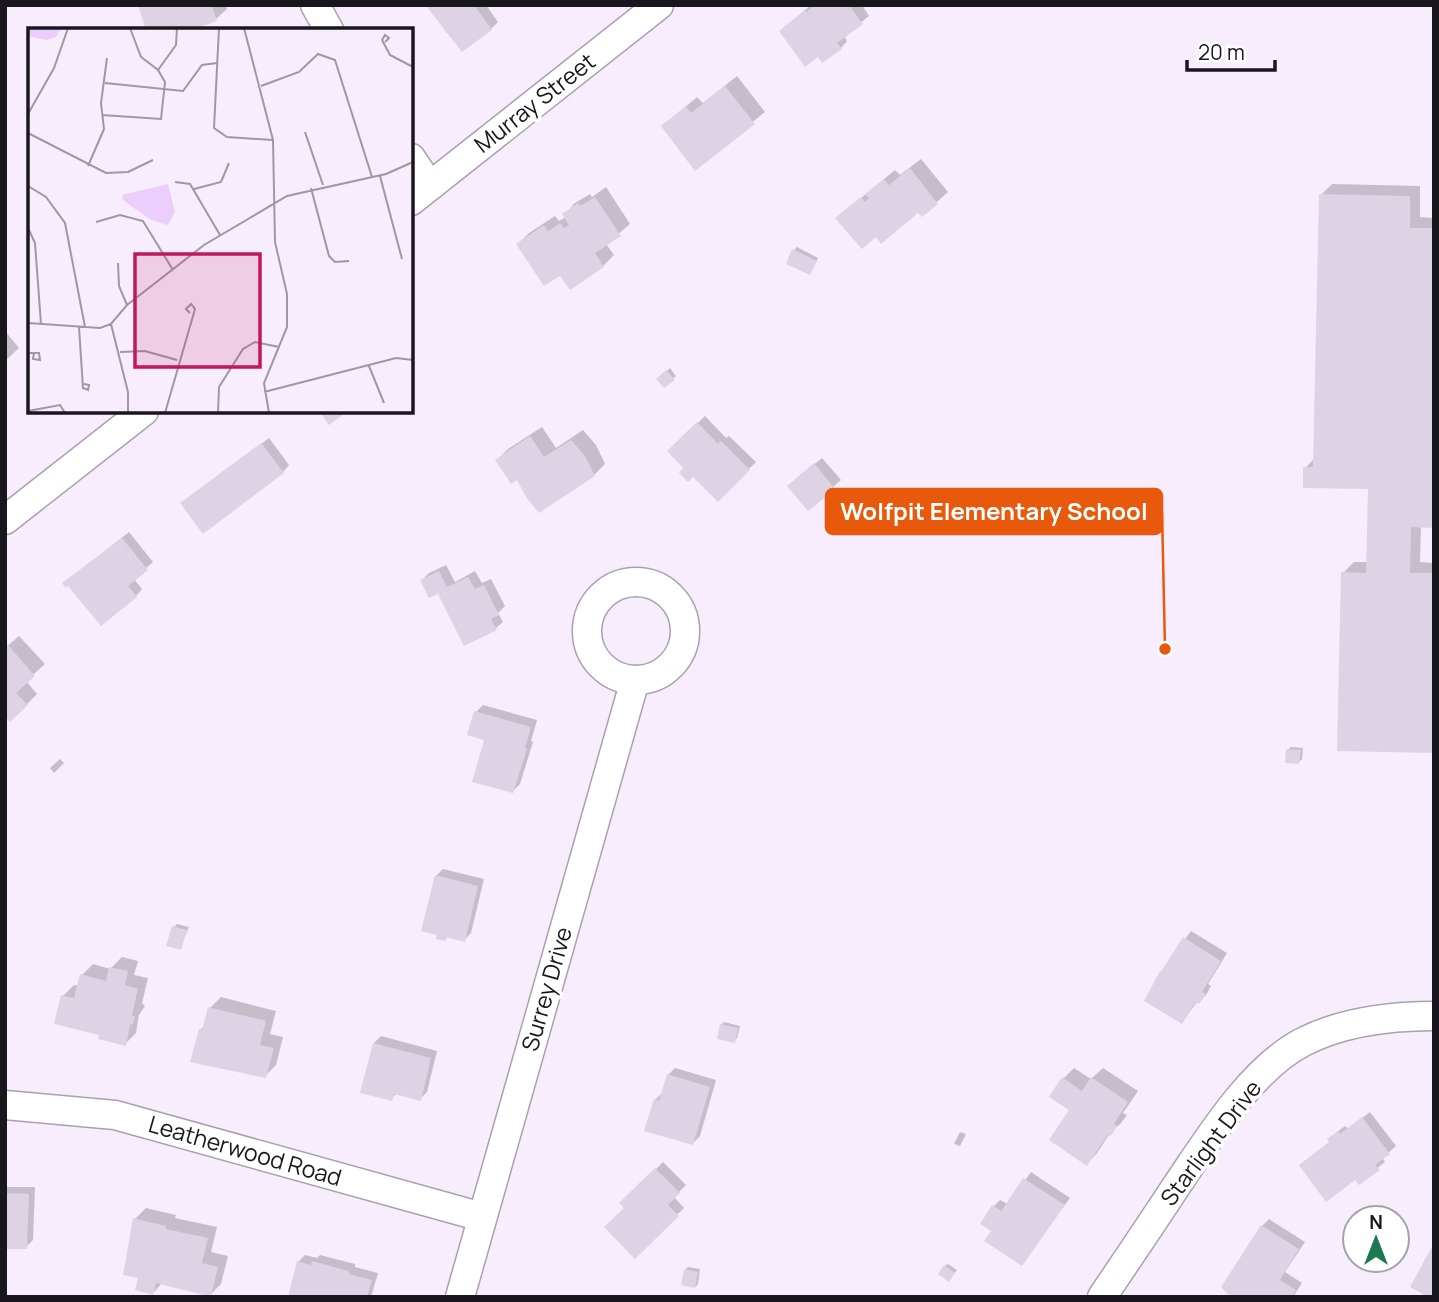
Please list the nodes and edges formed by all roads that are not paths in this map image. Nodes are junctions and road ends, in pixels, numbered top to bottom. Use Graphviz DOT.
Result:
graph roads {
  1 [pos="315,5"];
  2 [pos="659,5"];
  3 [pos="328,28"];
  4 [pos="413,165"];
  5 [pos="421,193"];
  6 [pos="141,413"];
  7 [pos="5,520"];
  8 [pos="635,680"];
  9 [pos="1434,1016"];
  10 [pos="5,1105"];
  11 [pos="482,1217"];
  12 [pos="460,1297"];
  13 [pos="1102,1297"];
  1 -- 3 [label="street"];
  2 -- 5 [label="street, Murray Street"];
  4 -- 5 [label="street"];
  6 -- 7 [label="street"];
  8 -- 11 [label="street, Surrey Drive"];
  9 -- 13 [label="street, Starlight Drive"];
  10 -- 11 [label="street, Leatherwood Road"];
  11 -- 12 [label="street, Surrey Drive"];
}
